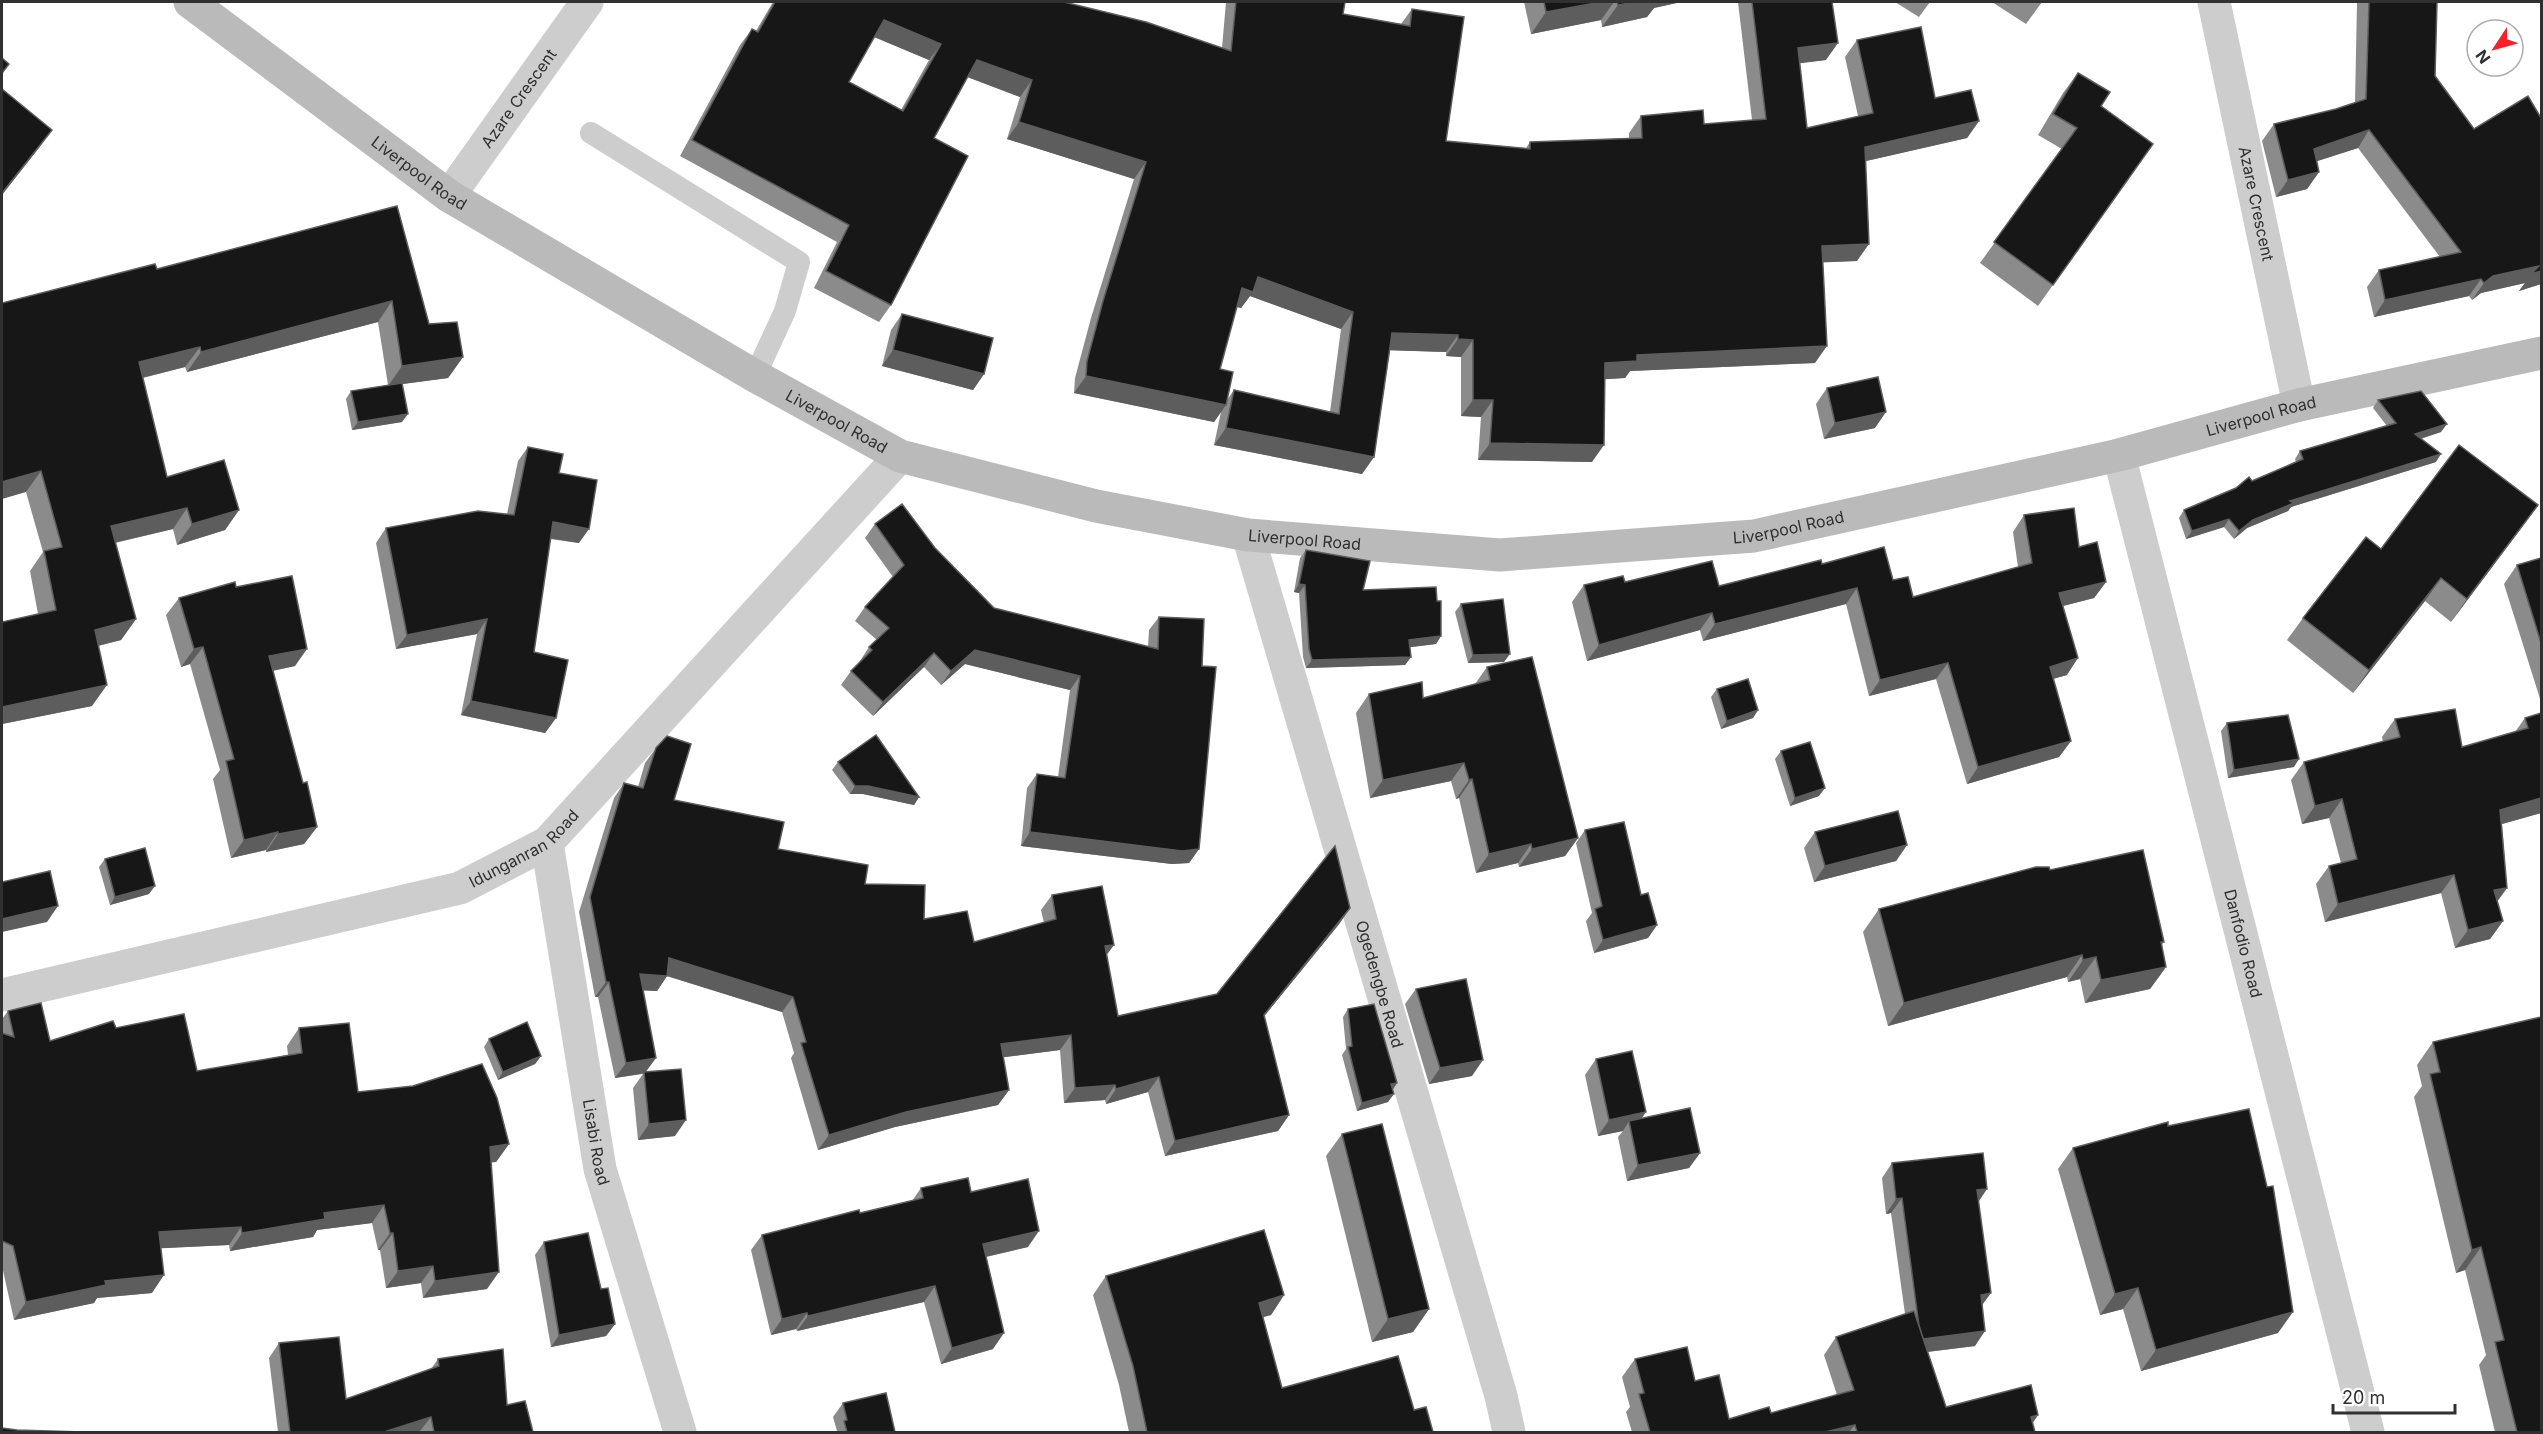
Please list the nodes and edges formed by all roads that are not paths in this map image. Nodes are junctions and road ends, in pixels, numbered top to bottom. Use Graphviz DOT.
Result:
graph roads {
  1 [pos="190,2"];
  2 [pos="587,2"];
  3 [pos="2214,2"];
  4 [pos="591,133"];
  5 [pos="449,196"];
  6 [pos="2541,353"];
  7 [pos="755,376"];
  8 [pos="2299,405"];
  9 [pos="2119,455"];
  10 [pos="900,456"];
  11 [pos="1248,535"];
  12 [pos="547,843"];
  13 [pos="2,995"];
  14 [pos="680,1432"];
  15 [pos="1509,1432"];
  16 [pos="2368,1432"];
  1 -- 5 [label="main road, Liverpool Road"];
  2 -- 5 [label="street, Azare Crescent"];
  3 -- 8 [label="street, Azare Crescent"];
  4 -- 7 [label="lane"];
  5 -- 7 [label="main road, Liverpool Road"];
  6 -- 8 [label="main road, Liverpool Road"];
  7 -- 10 [label="main road, Liverpool Road"];
  8 -- 9 [label="main road, Liverpool Road"];
  9 -- 11 [label="main road, Liverpool Road"];
  9 -- 16 [label="street, Danfodio Road"];
  10 -- 11 [label="main road, Liverpool Road"];
  10 -- 12 [label="street, Idunganran Road"];
  11 -- 15 [label="street, Ogedengbe Road"];
  12 -- 13 [label="street, Idunganran Road"];
  12 -- 14 [label="street, Lisabi Road"];
}
